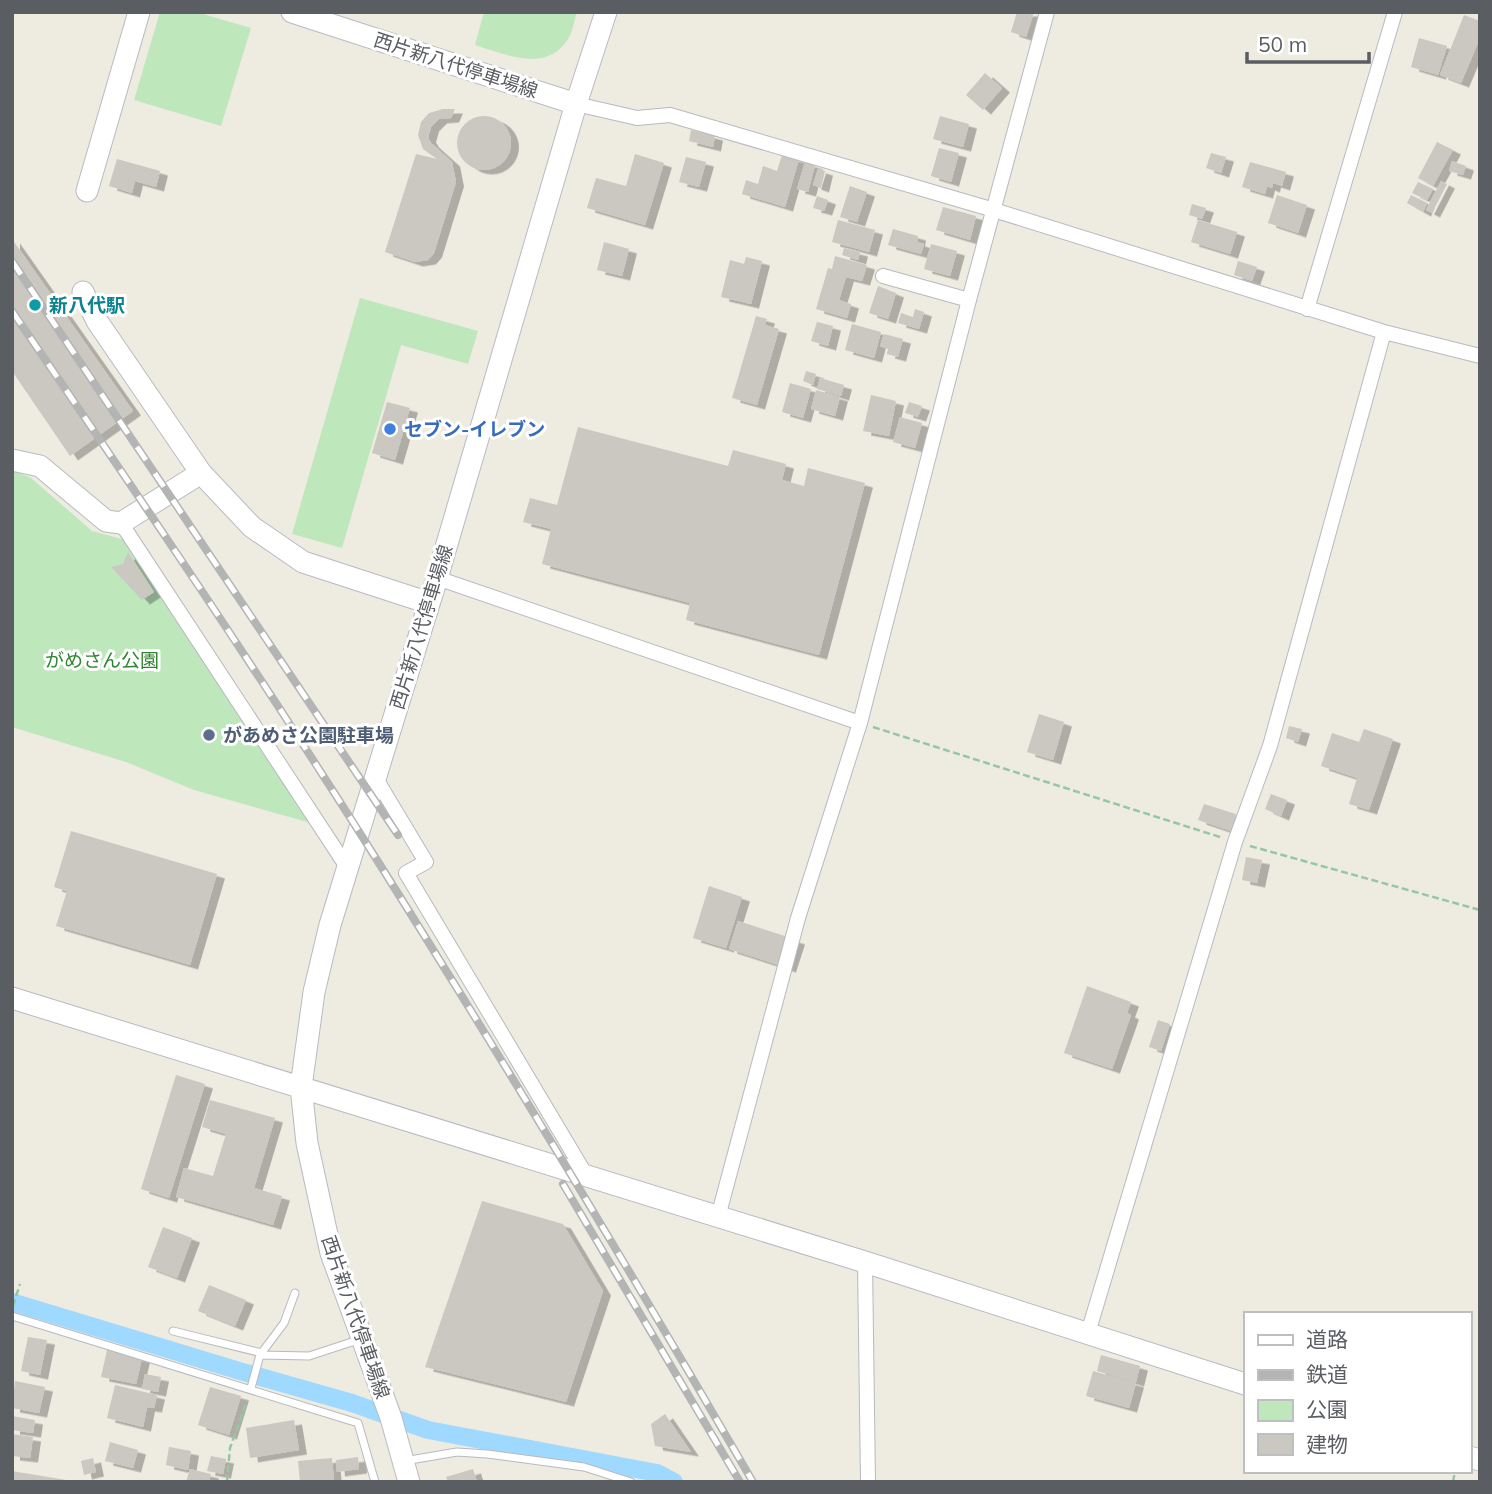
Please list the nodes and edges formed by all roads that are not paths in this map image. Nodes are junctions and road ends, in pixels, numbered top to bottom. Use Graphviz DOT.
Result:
graph roads {
  1 [pos="139,12"];
  2 [pos="292,12"];
  3 [pos="606,12"];
  4 [pos="1046,12"];
  5 [pos="1395,12"];
  6 [pos="576,104"];
  7 [pos="87,191"];
  8 [pos="994,210"];
  9 [pos="883,276"];
  10 [pos="83,292"];
  11 [pos="969,300"];
  12 [pos="1307,309"];
  13 [pos="1384,332"];
  14 [pos="1480,356"];
  15 [pos="12,460"];
  16 [pos="201,473"];
  17 [pos="121,523"];
  18 [pos="437,578"];
  19 [pos="429,603"];
  20 [pos="860,723"];
  21 [pos="375,778"];
  22 [pos="347,867"];
  23 [pos="12,998"];
  24 [pos="301,1087"];
  25 [pos="586,1175"];
  26 [pos="718,1217"];
  27 [pos="865,1262"];
  28 [pos="295,1293"];
  29 [pos="12,1316"];
  30 [pos="173,1331"];
  31 [pos="1088,1333"];
  32 [pos="362,1339"];
  33 [pos="261,1355"];
  34 [pos="1244,1384"];
  35 [pos="251,1388"];
  36 [pos="406,1472"];
  37 [pos="375,1482"];
  38 [pos="631,1482"];
  39 [pos="868,1482"];
  1 -- 7 [label="street"];
  2 -- 6 [label="street, 西片新八代停車場線"];
  3 -- 6 [label="street"];
  4 -- 8 [label="street"];
  5 -- 12 [label="street"];
  6 -- 8 [label="street"];
  6 -- 18 [label="street, 西片新八代停車場線"];
  8 -- 11 [label="street"];
  8 -- 12 [label="street"];
  9 -- 11 [label="street"];
  10 -- 16 [label="street"];
  11 -- 20 [label="street"];
  12 -- 13 [label="street"];
  13 -- 14 [label="street"];
  13 -- 31 [label="street"];
  15 -- 17 [label="street"];
  16 -- 17 [label="street"];
  16 -- 19 [label="street"];
  17 -- 22 [label="street"];
  18 -- 19 [label="street, 西片新八代停車場線"];
  18 -- 20 [label="street"];
  19 -- 21 [label="street, 西片新八代停車場線"];
  20 -- 26 [label="street"];
  21 -- 22 [label="street, 西片新八代停車場線"];
  21 -- 25 [label="street"];
  22 -- 24 [label="street, 西片新八代停車場線"];
  23 -- 24 [label="street"];
  24 -- 25 [label="street"];
  24 -- 32 [label="street, 西片新八代停車場線"];
  25 -- 26 [label="street"];
  26 -- 27 [label="street"];
  27 -- 31 [label="street"];
  27 -- 39 [label="street"];
  28 -- 33 [label="lane"];
  29 -- 35 [label="lane"];
  30 -- 33 [label="lane"];
  31 -- 34 [label="street"];
  32 -- 33 [label="lane"];
  32 -- 36 [label="street, 西片新八代停車場線"];
  33 -- 35 [label="lane"];
  35 -- 37 [label="lane"];
  36 -- 38 [label="lane"];
}
